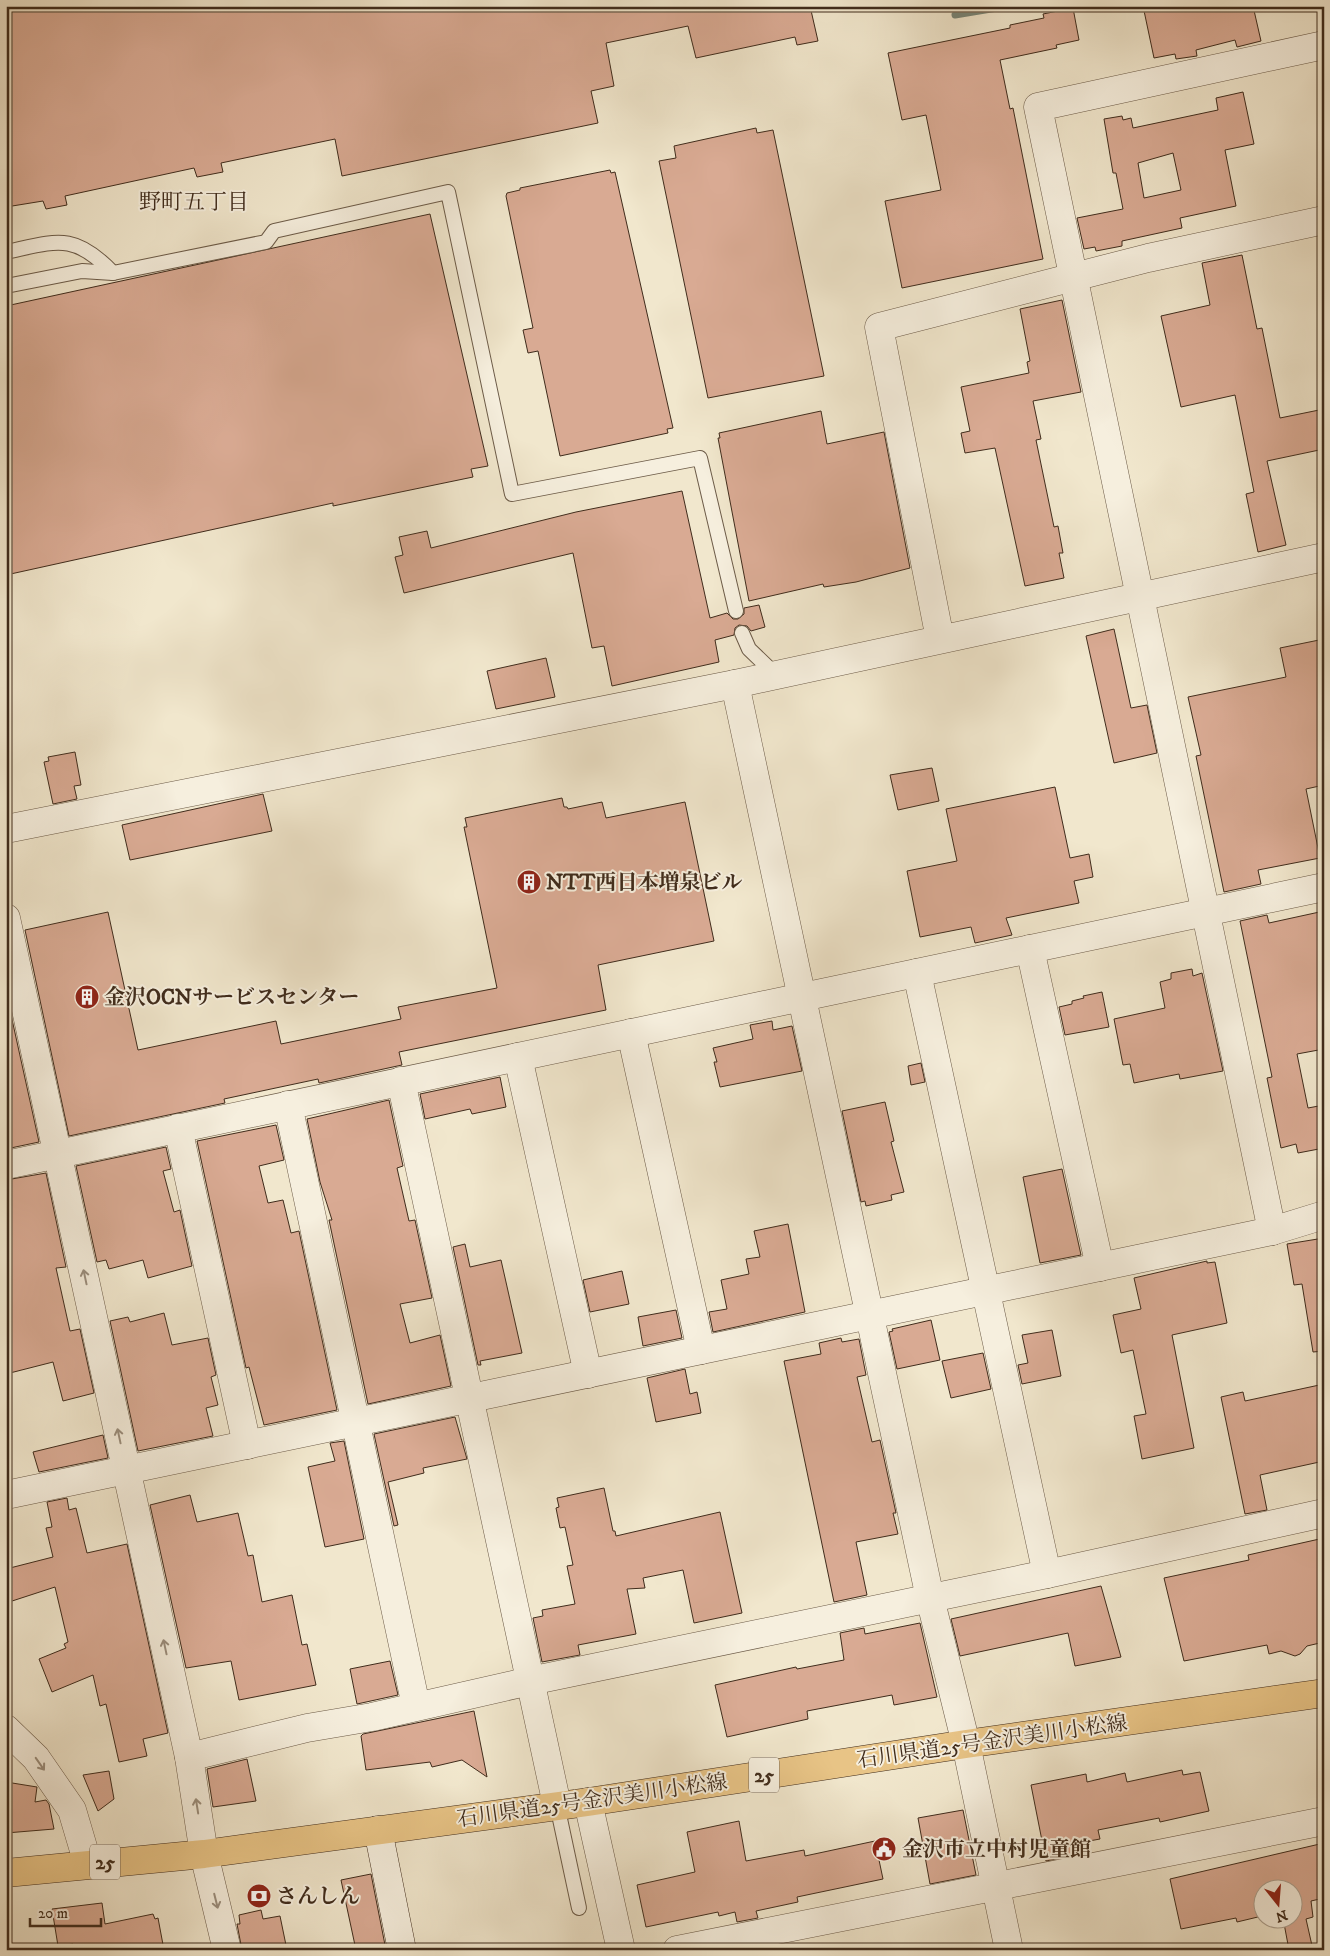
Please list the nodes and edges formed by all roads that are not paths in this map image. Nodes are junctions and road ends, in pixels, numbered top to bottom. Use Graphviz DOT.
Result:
graph roads {
  1 [pos="1324,45"];
  2 [pos="1324,220"];
  3 [pos="6,252"];
  4 [pos="113,273"];
  5 [pos="1073,276"];
  6 [pos="6,286"];
  7 [pos="1324,557"];
  8 [pos="1140,596"];
  9 [pos="736,611"];
  10 [pos="742,633"];
  11 [pos="940,640"];
  12 [pos="776,675"];
  13 [pos="735,684"];
  14 [pos="6,829"];
  15 [pos="1324,887"];
  16 [pos="1206,912"];
  17 [pos="6,918"];
  18 [pos="1030,949"];
  19 [pos="917,973"];
  20 [pos="15,995"];
  21 [pos="803,996"];
  22 [pos="631,1033"];
  23 [pos="518,1057"];
  24 [pos="401,1081"];
  25 [pos="288,1105"];
  26 [pos="178,1128"];
  27 [pos="59,1154"];
  28 [pos="6,1165"];
  29 [pos="1324,1215"];
  30 [pos="1272,1231"];
  31 [pos="1100,1267"];
  32 [pos="985,1291"];
  33 [pos="870,1315"];
  34 [pos="701,1350"];
  35 [pos="588,1374"];
  36 [pos="469,1398"];
  37 [pos="356,1422"];
  38 [pos="247,1445"];
  39 [pos="126,1470"];
  40 [pos="6,1495"];
  41 [pos="1324,1513"];
  42 [pos="1047,1574"];
  43 [pos="930,1598"];
  44 [pos="530,1680"];
  45 [pos="1324,1693"];
  46 [pos="416,1706"];
  47 [pos="6,1729"];
  48 [pos="966,1744"];
  49 [pos="189,1757"];
  50 [pos="588,1802"];
  51 [pos="557,1806"];
  52 [pos="1324,1821"];
  53 [pos="378,1830"];
  54 [pos="204,1854"];
  55 [pos="88,1864"];
  56 [pos="6,1873"];
  57 [pos="996,1886"];
  58 [pos="579,1908"];
  59 [pos="227,1950"];
  60 [pos="402,1950"];
  61 [pos="621,1950"];
  62 [pos="677,1950"];
  63 [pos="1010,1950"];
  1 -- 5 [label="street"];
  2 -- 5 [label="street"];
  3 -- 4 [label="lane"];
  4 -- 6 [label="lane"];
  4 -- 9 [label="lane"];
  5 -- 8 [label="street"];
  5 -- 11 [label="street"];
  7 -- 8 [label="street"];
  8 -- 11 [label="street"];
  8 -- 16 [label="street"];
  10 -- 12 [label="lane"];
  11 -- 12 [label="street"];
  12 -- 13 [label="street"];
  13 -- 14 [label="street"];
  13 -- 21 [label="street"];
  15 -- 16 [label="street"];
  16 -- 18 [label="street"];
  16 -- 30 [label="street"];
  17 -- 20 [label="street"];
  18 -- 19 [label="street"];
  18 -- 31 [label="street"];
  19 -- 21 [label="street"];
  19 -- 32 [label="street"];
  20 -- 27 [label="street"];
  21 -- 22 [label="street"];
  21 -- 33 [label="street"];
  22 -- 23 [label="street"];
  22 -- 34 [label="street"];
  23 -- 24 [label="street"];
  23 -- 35 [label="street"];
  24 -- 25 [label="street"];
  24 -- 36 [label="street"];
  25 -- 26 [label="street"];
  25 -- 37 [label="street"];
  26 -- 27 [label="street"];
  26 -- 38 [label="street"];
  27 -- 28 [label="street"];
  39 -- 27 [label="street, one-way"];
  29 -- 30 [label="street"];
  30 -- 31 [label="street"];
  31 -- 32 [label="street"];
  32 -- 33 [label="street"];
  32 -- 42 [label="street"];
  33 -- 34 [label="street"];
  33 -- 43 [label="street"];
  34 -- 35 [label="street"];
  35 -- 36 [label="street"];
  36 -- 37 [label="street"];
  36 -- 44 [label="street"];
  37 -- 38 [label="street"];
  37 -- 46 [label="street"];
  38 -- 39 [label="street"];
  39 -- 40 [label="street"];
  49 -- 39 [label="street, one-way"];
  41 -- 42 [label="street"];
  42 -- 43 [label="street"];
  43 -- 44 [label="street"];
  43 -- 48 [label="street"];
  44 -- 46 [label="street"];
  44 -- 51 [label="street"];
  45 -- 48 [label="main road, 石川県道25号金沢美川小松線 / 25"];
  46 -- 49 [label="street"];
  47 -- 55 [label="street, one-way"];
  48 -- 50 [label="main road, 石川県道25号金沢美川小松線 / 25"];
  48 -- 57 [label="street"];
  54 -- 49 [label="street, one-way"];
  50 -- 51 [label="main road, 石川県道25号金沢美川小松線 / 25"];
  50 -- 61 [label="street"];
  51 -- 53 [label="main road, 石川県道25号金沢美川小松線 / 25"];
  51 -- 58 [label="lane"];
  52 -- 57 [label="street"];
  53 -- 54 [label="main road, 石川県道25号金沢美川小松線 / 25"];
  53 -- 60 [label="street"];
  54 -- 55 [label="main road, 石川県道25号金沢美川小松線 / 25"];
  54 -- 59 [label="street, one-way"];
  55 -- 56 [label="main road, 石川県道25号金沢美川小松線 / 25"];
  57 -- 62 [label="street"];
  57 -- 63 [label="street"];
}
